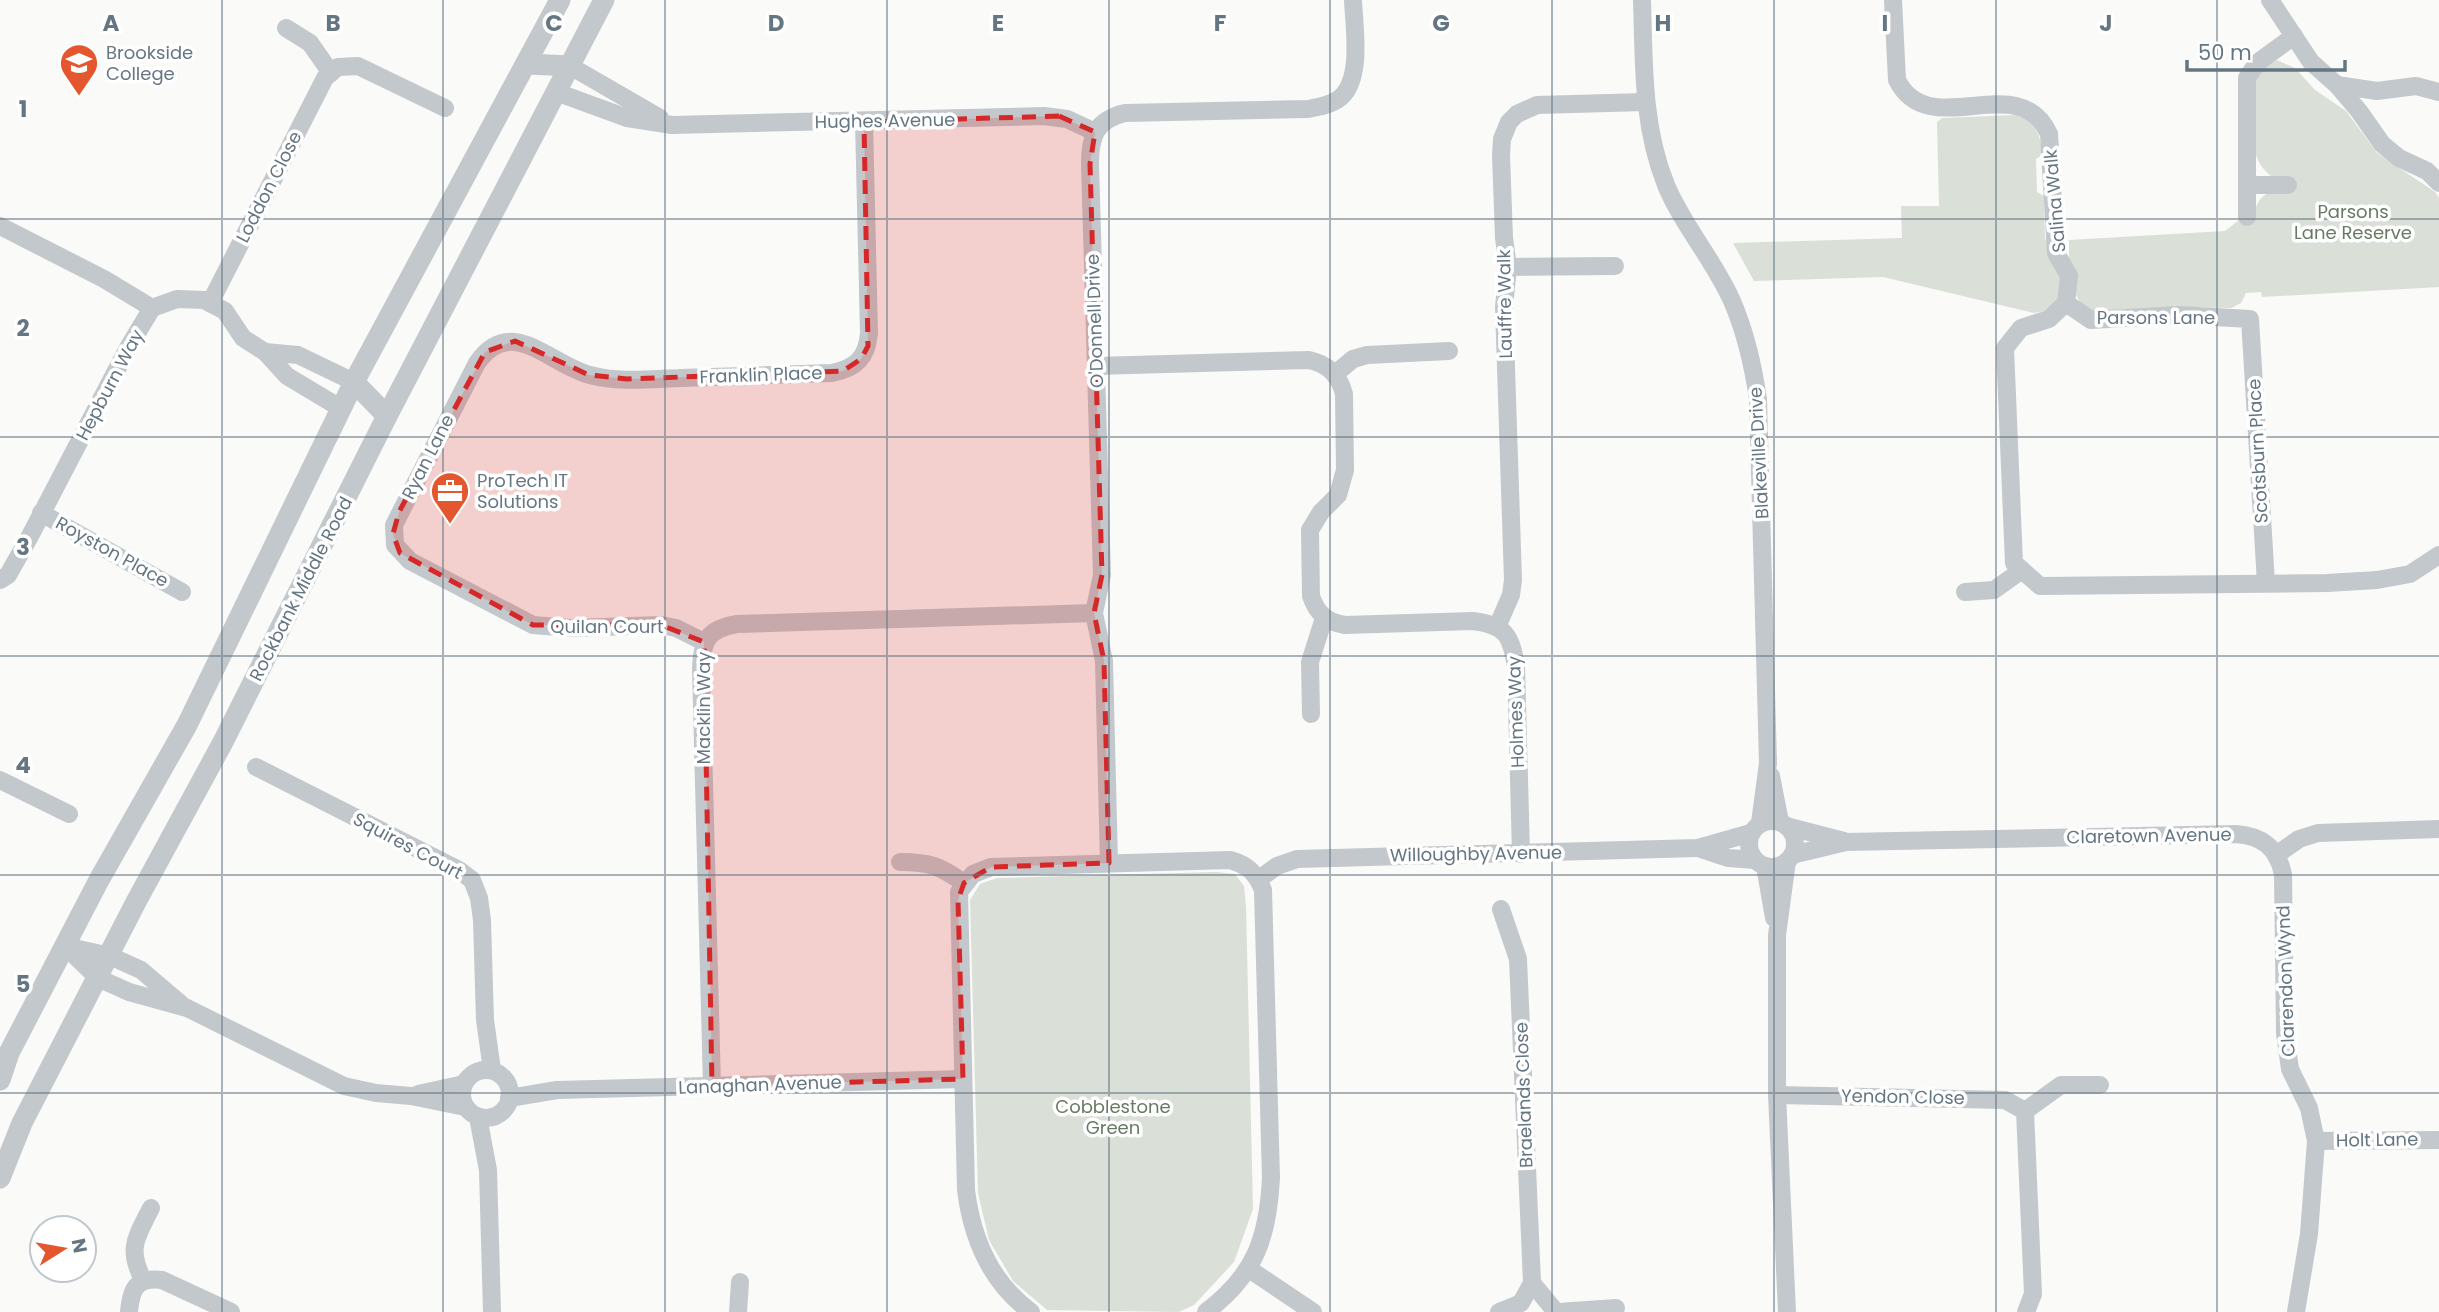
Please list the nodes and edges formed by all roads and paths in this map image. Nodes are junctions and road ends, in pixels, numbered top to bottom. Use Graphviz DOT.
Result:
graph roads {
  1 [pos="560,0"];
  2 [pos="604,0"];
  3 [pos="1353,0"];
  4 [pos="1642,0"];
  5 [pos="1893,0"];
  6 [pos="2270,0"];
  7 [pos="286,28"];
  8 [pos="2294,36"];
  9 [pos="527,64"];
  10 [pos="570,66"];
  11 [pos="331,73"];
  12 [pos="2337,85"];
  13 [pos="2371,90"];
  14 [pos="556,92"];
  15 [pos="2439,92"];
  16 [pos="1645,102"];
  17 [pos="445,108"];
  18 [pos="864,122"];
  19 [pos="2367,123"];
  20 [pos="672,125"];
  21 [pos="1095,132"];
  22 [pos="2439,183"];
  23 [pos="2288,185"];
  24 [pos="2247,186"];
  25 [pos="2247,217"];
  26 [pos="0,226"];
  27 [pos="1615,266"];
  28 [pos="1508,267"];
  29 [pos="210,303"];
  30 [pos="2066,303"];
  31 [pos="152,308"];
  32 [pos="2250,319"];
  33 [pos="1449,351"];
  34 [pos="265,352"];
  35 [pos="477,363"];
  36 [pos="1096,366"];
  37 [pos="1335,374"];
  38 [pos="354,382"];
  39 [pos="342,409"];
  40 [pos="387,416"];
  41 [pos="41,513"];
  42 [pos="400,553"];
  43 [pos="2436,557"];
  44 [pos="2022,570"];
  45 [pos="0,580"];
  46 [pos="2266,583"];
  47 [pos="182,592"];
  48 [pos="1965,593"];
  49 [pos="1094,613"];
  50 [pos="1324,618"];
  51 [pos="1497,627"];
  52 [pos="704,642"];
  53 [pos="1311,714"];
  54 [pos="1768,763"];
  55 [pos="256,767"];
  56 [pos="0,780"];
  57 [pos="69,814"];
  58 [pos="1783,824"];
  59 [pos="1755,828"];
  60 [pos="2439,829"];
  61 [pos="1846,842"];
  62 [pos="1698,848"];
  63 [pos="1521,853"];
  64 [pos="2276,855"];
  65 [pos="1790,858"];
  66 [pos="900,862"];
  67 [pos="1110,863"];
  68 [pos="1760,863"];
  69 [pos="1259,879"];
  70 [pos="964,883"];
  71 [pos="1501,909"];
  72 [pos="1777,935"];
  73 [pos="65,946"];
  74 [pos="110,956"];
  75 [pos="98,978"];
  76 [pos="187,1008"];
  77 [pos="485,1020"];
  78 [pos="492,1070"];
  79 [pos="469,1078"];
  80 [pos="962,1079"];
  81 [pos="0,1080"];
  82 [pos="2100,1085"];
  83 [pos="712,1086"];
  84 [pos="508,1090"];
  85 [pos="1777,1095"];
  86 [pos="411,1096"];
  87 [pos="2025,1111"];
  88 [pos="471,1112"];
  89 [pos="498,1115"];
  90 [pos="2439,1140"];
  91 [pos="2316,1141"];
  92 [pos="488,1170"];
  93 [pos="0,1178"];
  94 [pos="151,1208"];
  95 [pos="1248,1269"];
  96 [pos="144,1280"];
  97 [pos="740,1282"];
  98 [pos="1532,1283"];
  99 [pos="1616,1308"];
  100 [pos="1027,1311"];
  101 [pos="129,1312"];
  102 [pos="231,1312"];
  103 [pos="492,1312"];
  104 [pos="738,1312"];
  105 [pos="1206,1312"];
  106 [pos="1313,1312"];
  107 [pos="1499,1312"];
  108 [pos="1557,1312"];
  109 [pos="1787,1312"];
  110 [pos="2026,1312"];
  111 [pos="2296,1312"];
  1 -- 9 [label="street"];
  2 -- 10 [label="street, Rockbank Middle Road"];
  3 -- 21 [label="street"];
  4 -- 16 [label="street, Blakeville Drive"];
  5 -- 30 [label="street, Salina Walk"];
  6 -- 8 [label="street"];
  7 -- 11 [label="street"];
  8 -- 12 [label="street"];
  8 -- 24 [label="street"];
  9 -- 10 [label="street"];
  9 -- 14 [label="street"];
  9 -- 38 [label="street"];
  10 -- 14 [label="street, Rockbank Middle Road"];
  10 -- 20 [label="street"];
  11 -- 17 [label="street"];
  11 -- 29 [label="street, Loddon Close"];
  12 -- 13 [label="street"];
  12 -- 19 [label="street"];
  13 -- 15 [label="street"];
  13 -- 19 [label="street"];
  14 -- 20 [label="street, Hughes Avenue"];
  14 -- 40 [label="street, Rockbank Middle Road"];
  16 -- 28 [label="street, Lauffre Walk"];
  16 -- 54 [label="street, Blakeville Drive"];
  18 -- 20 [label="street, Hughes Avenue"];
  18 -- 21 [label="street, Hughes Avenue"];
  18 -- 35 [label="street, Franklin Place"];
  19 -- 22 [label="street"];
  21 -- 36 [label="street, O'Donnell Drive"];
  23 -- 24 [label="street"];
  24 -- 25 [label="street"];
  26 -- 31 [label="street"];
  27 -- 28 [label="street"];
  28 -- 51 [label="street, Lauffre Walk"];
  29 -- 31 [label="street"];
  29 -- 34 [label="street"];
  30 -- 32 [label="street, Parsons Lane"];
  30 -- 44 [label="street"];
  31 -- 41 [label="street, Hepburn Way"];
  32 -- 46 [label="street, Scotsburn Place"];
  33 -- 37 [label="street"];
  34 -- 38 [label="street"];
  34 -- 39 [label="street"];
  35 -- 42 [label="street, Ryan Lane"];
  36 -- 37 [label="street"];
  36 -- 49 [label="street, O'Donnell Drive"];
  37 -- 50 [label="street"];
  38 -- 39 [label="street"];
  38 -- 40 [label="street"];
  39 -- 40 [label="street"];
  39 -- 73 [label="street"];
  40 -- 74 [label="street, Rockbank Middle Road"];
  41 -- 45 [label="street, Hepburn Way"];
  41 -- 47 [label="street, Royston Place"];
  42 -- 52 [label="street, Quilan Court"];
  43 -- 46 [label="street"];
  44 -- 46 [label="street"];
  44 -- 48 [label="street"];
  49 -- 52 [label="street, Macklin Way"];
  49 -- 67 [label="street, O'Donnell Drive"];
  50 -- 51 [label="street"];
  50 -- 53 [label="street"];
  51 -- 63 [label="street, Holmes Way"];
  52 -- 83 [label="street, Macklin Way"];
  54 -- 58 [label="street, Blakeville Drive"];
  54 -- 59 [label="street, Blakeville Drive"];
  55 -- 77 [label="street, Squires Court"];
  56 -- 57 [label="street"];
  58 -- 59 [label="street"];
  58 -- 61 [label="street, Claretown Avenue"];
  58 -- 65 [label="street"];
  59 -- 62 [label="street, Willoughby Avenue"];
  59 -- 68 [label="street"];
  60 -- 64 [label="street"];
  61 -- 64 [label="street, Claretown Avenue"];
  61 -- 65 [label="street, Claretown Avenue"];
  62 -- 63 [label="street, Willoughby Avenue"];
  62 -- 68 [label="street, Willoughby Avenue"];
  63 -- 69 [label="street, Willoughby Avenue"];
  64 -- 91 [label="street, Clarendon Wynd"];
  65 -- 68 [label="street"];
  65 -- 72 [label="street"];
  66 -- 70 [label="street"];
  67 -- 69 [label="street"];
  67 -- 70 [label="street"];
  68 -- 72 [label="street"];
  69 -- 95 [label="street"];
  70 -- 80 [label="street"];
  71 -- 98 [label="street, Braelands Close"];
  72 -- 85 [label="street"];
  73 -- 74 [label="street"];
  73 -- 75 [label="street"];
  73 -- 81 [label="street"];
  74 -- 75 [label="street, Rockbank Middle Road"];
  74 -- 76 [label="street"];
  75 -- 76 [label="street"];
  75 -- 93 [label="street, Rockbank Middle Road"];
  76 -- 86 [label="street"];
  77 -- 78 [label="street, Squires Court"];
  77 -- 79 [label="street, Squires Court"];
  78 -- 79 [label="street"];
  78 -- 84 [label="street"];
  79 -- 86 [label="street"];
  79 -- 88 [label="street"];
  80 -- 83 [label="street, Lanaghan Avenue"];
  80 -- 100 [label="street"];
  82 -- 87 [label="street"];
  83 -- 84 [label="street, Lanaghan Avenue"];
  84 -- 89 [label="street"];
  85 -- 87 [label="street, Yendon Close"];
  85 -- 109 [label="street"];
  86 -- 88 [label="street"];
  87 -- 110 [label="street"];
  88 -- 89 [label="street"];
  88 -- 92 [label="street"];
  89 -- 92 [label="street"];
  90 -- 91 [label="street, Holt Lane"];
  91 -- 111 [label="street, Clarendon Wynd"];
  92 -- 103 [label="street"];
  94 -- 96 [label="street"];
  95 -- 105 [label="street"];
  95 -- 106 [label="street"];
  96 -- 101 [label="street"];
  96 -- 102 [label="street"];
  97 -- 104 [label="street"];
  98 -- 107 [label="street"];
  98 -- 108 [label="street"];
  99 -- 108 [label="street"];
}
